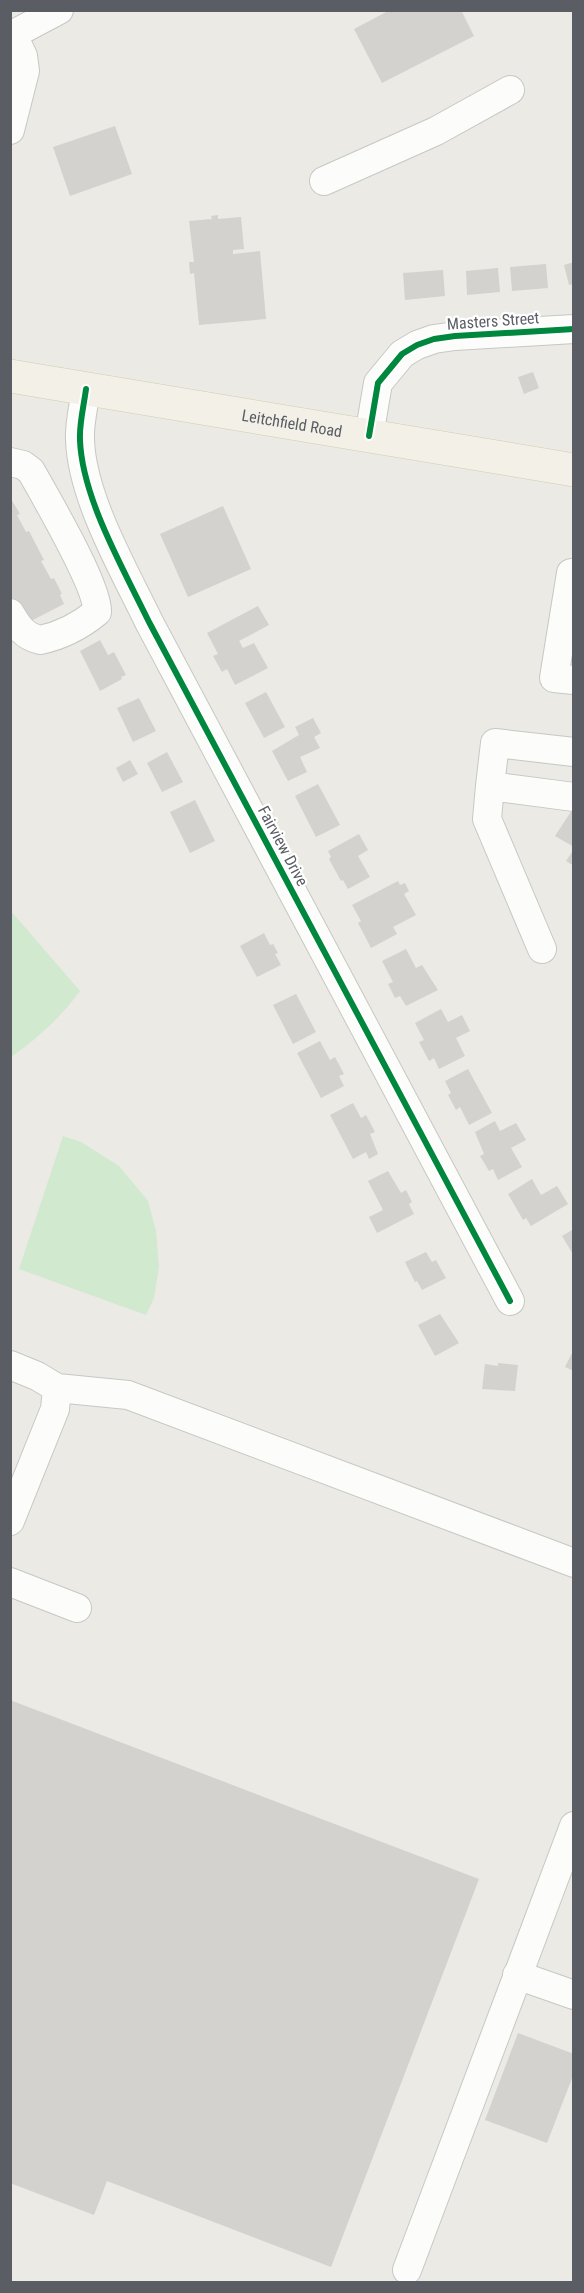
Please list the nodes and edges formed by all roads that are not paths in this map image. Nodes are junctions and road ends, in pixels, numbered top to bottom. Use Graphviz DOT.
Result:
graph roads {
  1 [pos="59,10"];
  2 [pos="12,36"];
  3 [pos="510,90"];
  4 [pos="10,130"];
  5 [pos="324,181"];
  6 [pos="573,328"];
  7 [pos="10,376"];
  8 [pos="86,389"];
  9 [pos="369,436"];
  10 [pos="10,462"];
  11 [pos="573,470"];
  12 [pos="114,550"];
  13 [pos="82,568"];
  14 [pos="572,568"];
  15 [pos="10,614"];
  16 [pos="564,679"];
  17 [pos="573,752"];
  18 [pos="490,786"];
  19 [pos="573,797"];
  20 [pos="542,949"];
  21 [pos="510,1301"];
  22 [pos="10,1365"];
  23 [pos="57,1388"];
  24 [pos="10,1521"];
  25 [pos="573,1563"];
  26 [pos="10,1582"];
  27 [pos="77,1608"];
  28 [pos="573,1826"];
  29 [pos="517,1975"];
  30 [pos="573,1995"];
  31 [pos="407,2270"];
  1 -- 2 [label="street"];
  2 -- 4 [label="street"];
  3 -- 5 [label="street"];
  6 -- 9 [label="street, Masters Street"];
  7 -- 8 [label="main road, Leitchfield Road"];
  8 -- 9 [label="main road, Leitchfield Road"];
  8 -- 12 [label="street, Fairview Drive"];
  9 -- 11 [label="main road, Leitchfield Road"];
  10 -- 13 [label="street"];
  12 -- 13 [label="street"];
  12 -- 21 [label="street, Fairview Drive"];
  13 -- 15 [label="street"];
  14 -- 16 [label="street"];
  17 -- 18 [label="street"];
  18 -- 19 [label="street"];
  18 -- 20 [label="street"];
  22 -- 23 [label="street"];
  23 -- 24 [label="street"];
  23 -- 25 [label="street"];
  26 -- 27 [label="street"];
  28 -- 29 [label="street"];
  29 -- 30 [label="street"];
  29 -- 31 [label="street"];
}
